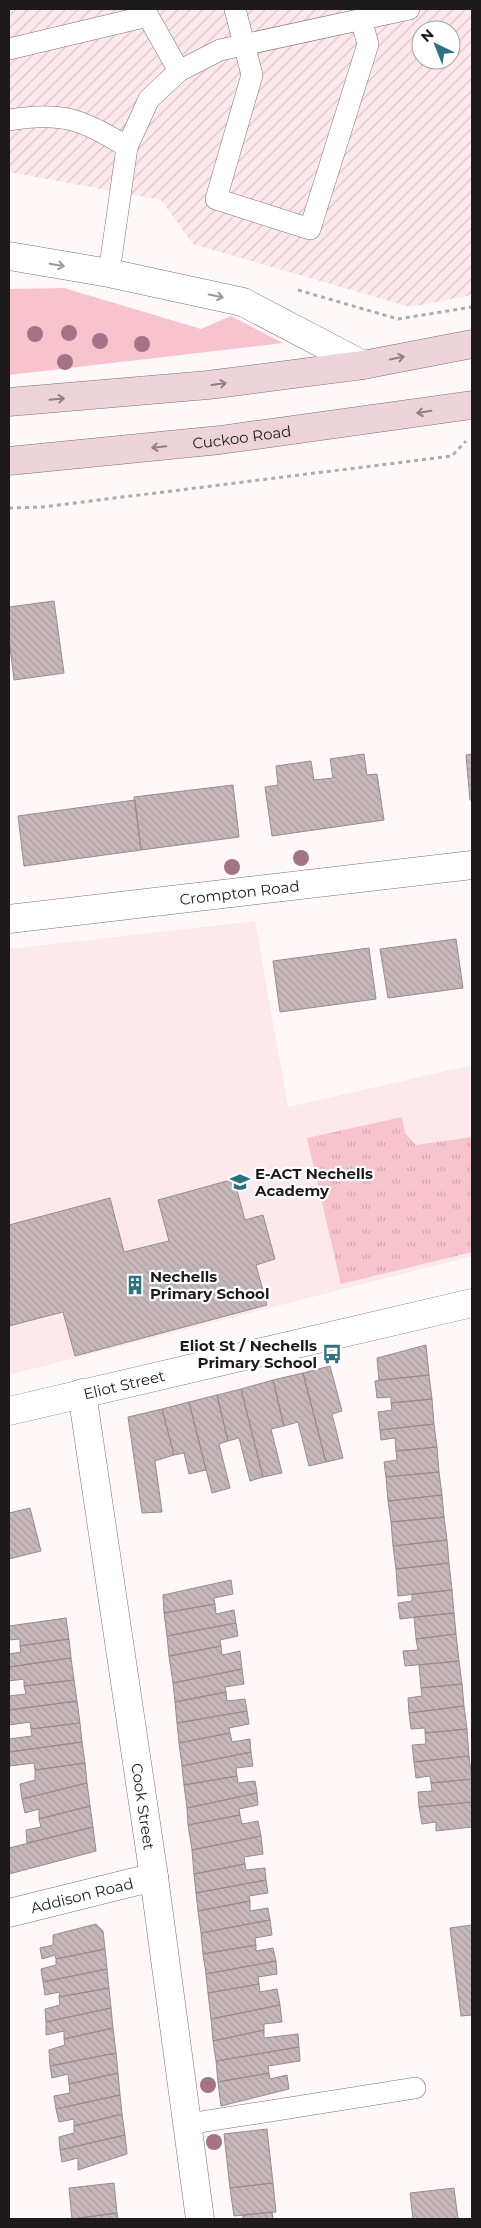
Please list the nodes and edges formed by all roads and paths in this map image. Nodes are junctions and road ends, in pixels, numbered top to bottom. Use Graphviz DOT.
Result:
graph roads {
  1 [pos="234,9"];
  2 [pos="409,9"];
  3 [pos="361,19"];
  4 [pos="243,45"];
  5 [pos="9,49"];
  6 [pos="179,71"];
  7 [pos="9,120"];
  8 [pos="127,147"];
  9 [pos="9,256"];
  10 [pos="109,274"];
  11 [pos="472,308"];
  12 [pos="411,316"];
  13 [pos="472,344"];
  14 [pos="363,364"];
  15 [pos="9,402"];
  16 [pos="472,404"];
  17 [pos="470,436"];
  18 [pos="9,460"];
  19 [pos="9,508"];
  20 [pos="472,865"];
  21 [pos="9,919"];
  22 [pos="472,1303"];
  23 [pos="82,1393"];
  24 [pos="9,1411"];
  25 [pos="154,1876"];
  26 [pos="9,1913"];
  27 [pos="415,2088"];
  28 [pos="188,2124"];
  29 [pos="200,2219"];
  1 -- 4 [label="lane"];
  2 -- 3 [label="lane"];
  3 -- 4 [label="lane"];
  3 -- 4 [label="lane"];
  4 -- 6 [label="lane"];
  5 -- 6 [label="lane"];
  6 -- 8 [label="lane"];
  7 -- 8 [label="lane"];
  8 -- 10 [label="lane"];
  9 -- 10 [label="street, one-way"];
  10 -- 14 [label="street, one-way"];
  11 -- 12 [label="path"];
  14 -- 13 [label="main road, one-way"];
  15 -- 14 [label="main road, one-way"];
  16 -- 18 [label="main road, Cuckoo Road, one-way"];
  17 -- 19 [label="path"];
  20 -- 21 [label="street, Crompton Road"];
  22 -- 23 [label="street, Eliot Street"];
  23 -- 24 [label="street, Eliot Street"];
  23 -- 25 [label="street, Cook Street"];
  25 -- 26 [label="street, Addison Road"];
  25 -- 28 [label="street, Cook Street"];
  27 -- 28 [label="lane"];
  28 -- 29 [label="street, Cook Street"];
}
